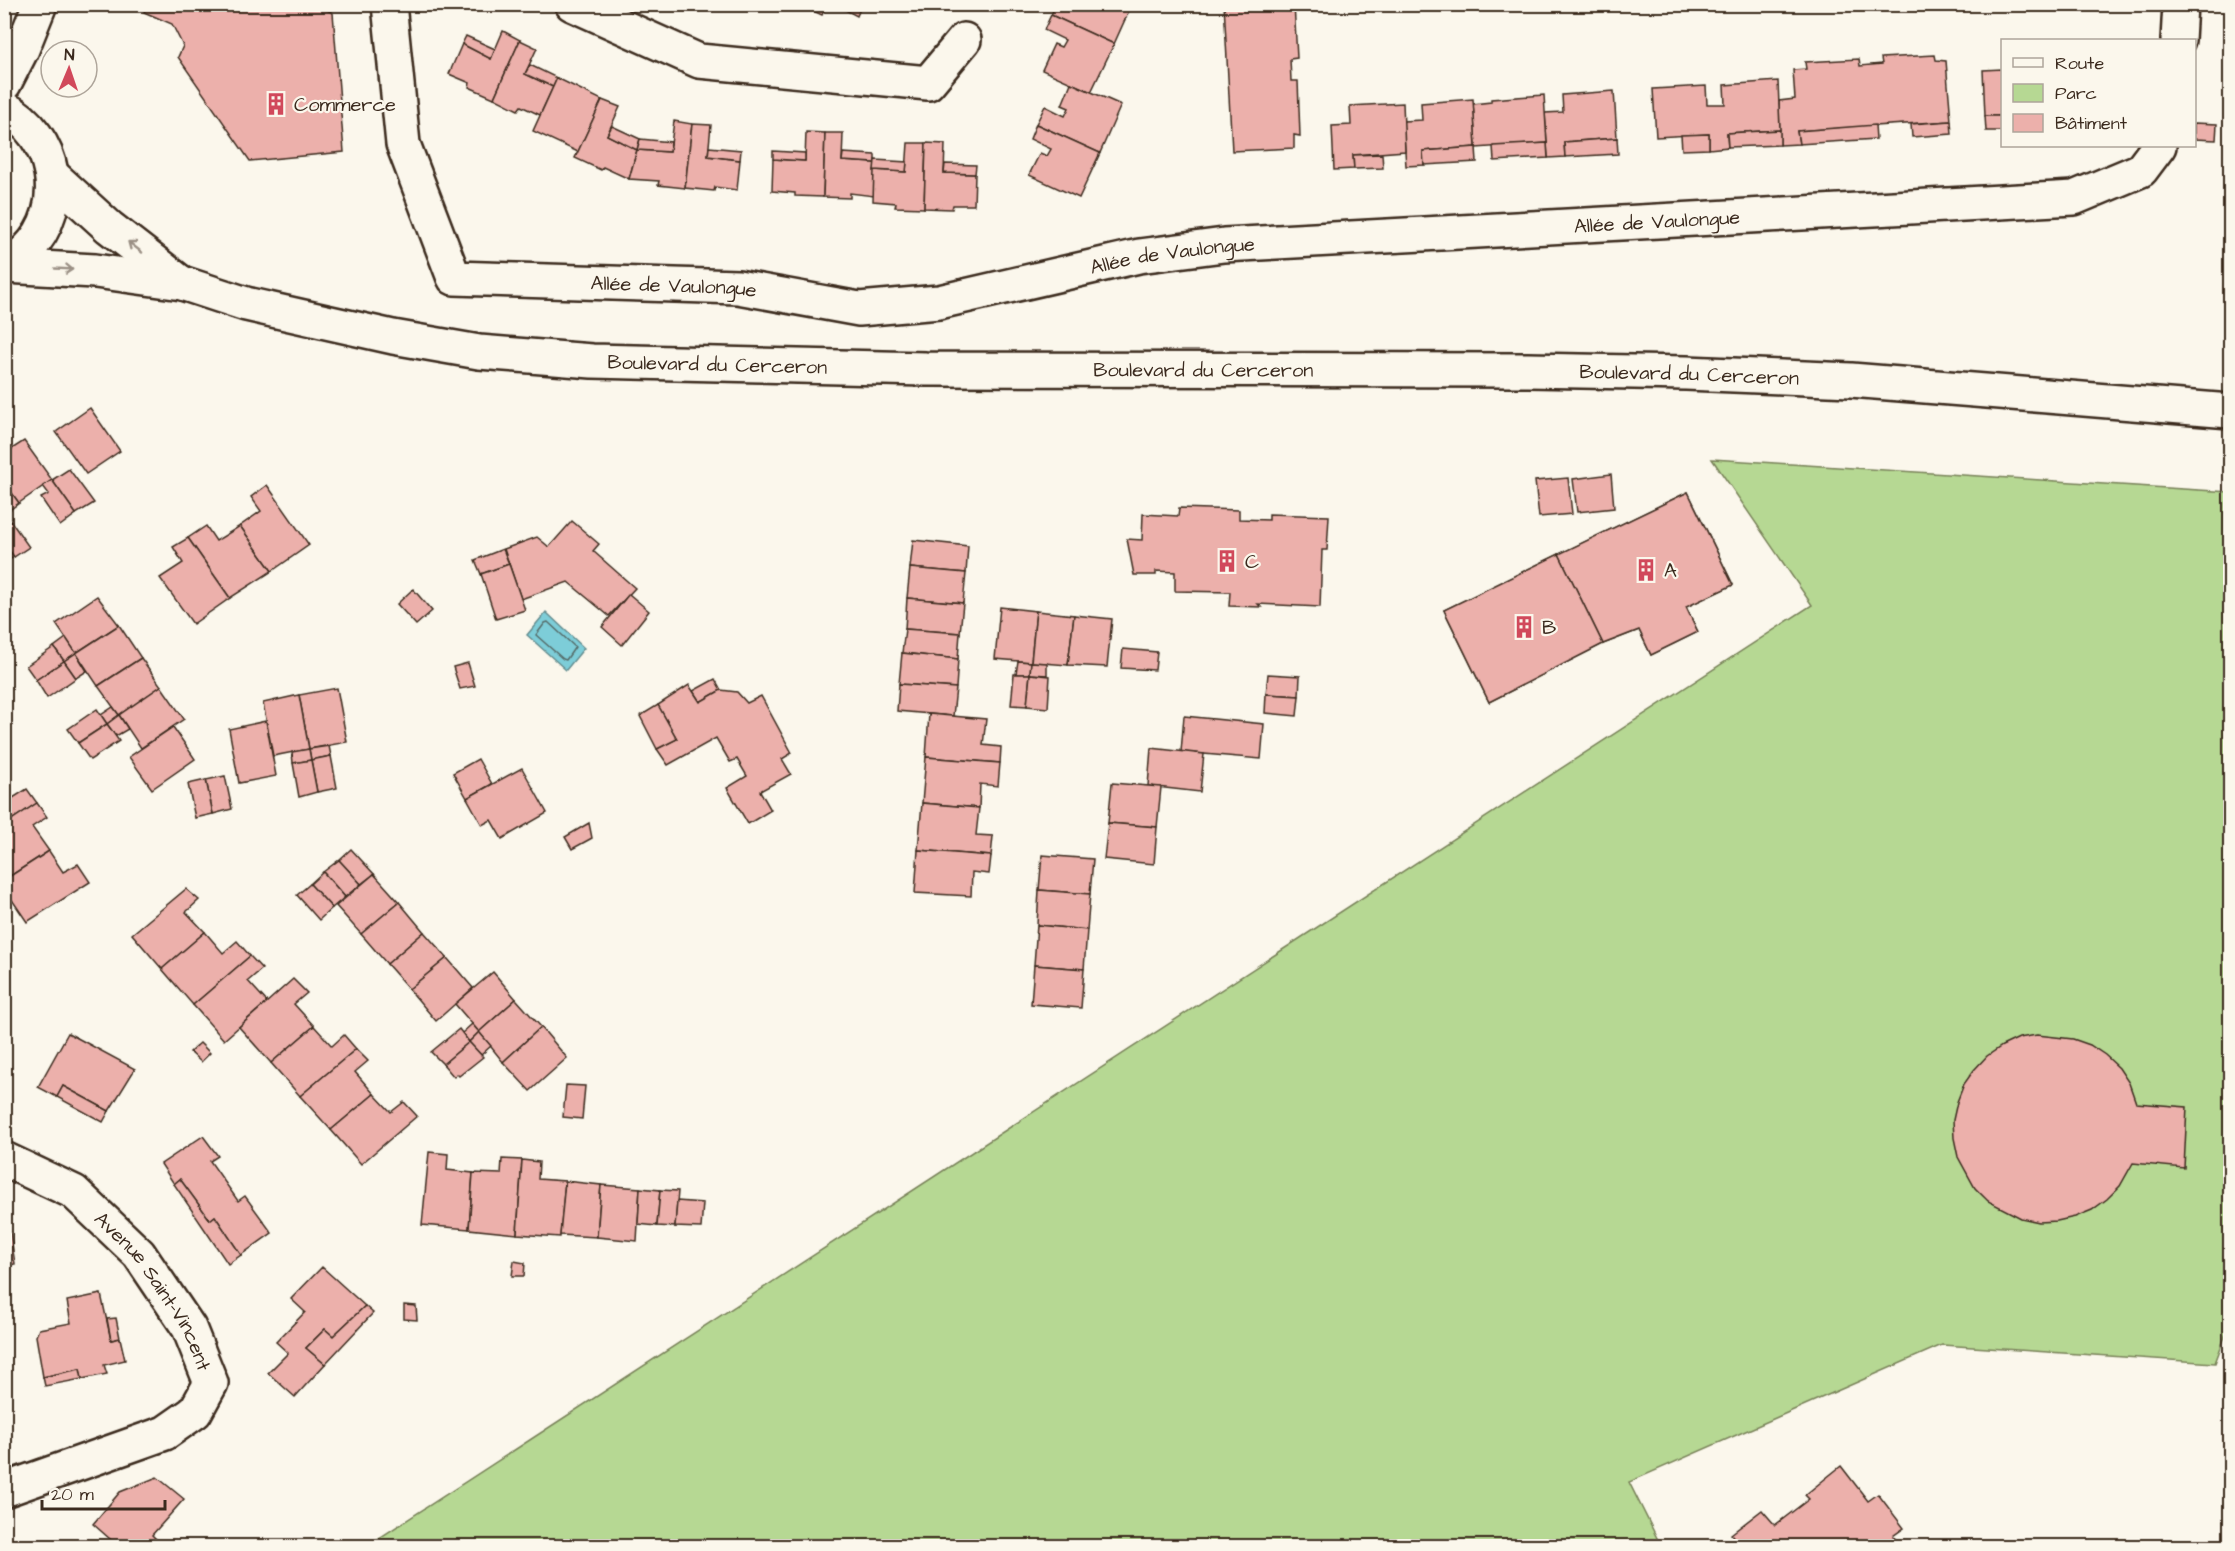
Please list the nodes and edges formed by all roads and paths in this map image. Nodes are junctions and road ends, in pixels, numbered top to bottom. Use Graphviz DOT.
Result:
graph roads {
  1 [pos="40,4"];
  2 [pos="388,4"];
  3 [pos="572,4"];
  4 [pos="2180,4"];
  5 [pos="2178,39"];
  6 [pos="964,40"];
  7 [pos="4,84"];
  8 [pos="4,108"];
  9 [pos="2158,147"];
  10 [pos="53,176"];
  11 [pos="5,266"];
  12 [pos="182,283"];
  13 [pos="2230,411"];
  14 [pos="4,1159"];
  15 [pos="4,1490"];
  1 -- 7 [label="street"];
  2 -- 9 [label="street, Allée de Vaulongue"];
  3 -- 6 [label="street"];
  4 -- 5 [label="street"];
  8 -- 10 [label="street"];
  10 -- 11 [label="street"];
  12 -- 10 [label="street, Boulevard du Cerceron, one-way"];
  11 -- 12 [label="street, Boulevard du Cerceron, one-way"];
  12 -- 13 [label="street, Boulevard du Cerceron"];
  14 -- 15 [label="street, Avenue Saint-Vincent"];
}
